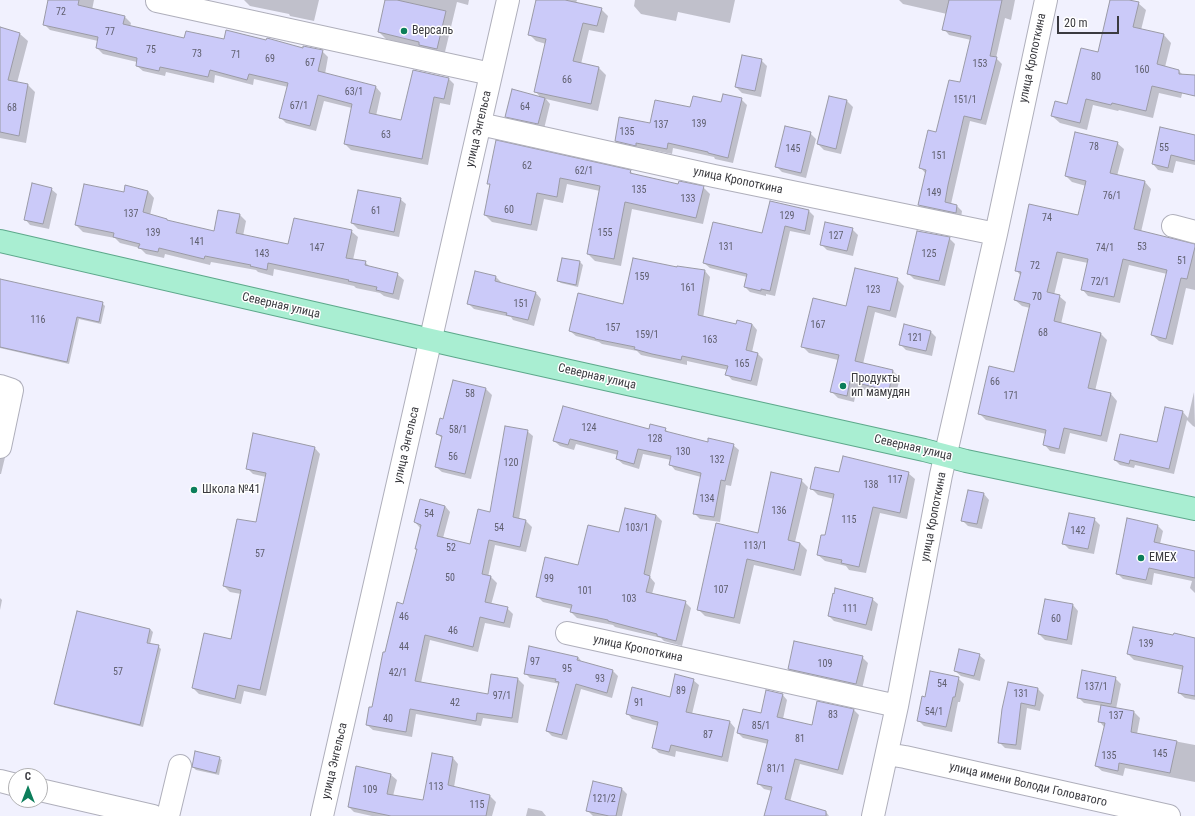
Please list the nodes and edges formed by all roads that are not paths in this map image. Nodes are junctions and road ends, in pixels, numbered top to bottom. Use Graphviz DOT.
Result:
graph roads {
  1 [pos="508,0"];
  2 [pos="1046,0"];
  3 [pos="157,1"];
  4 [pos="491,74"];
  5 [pos="480,124"];
  6 [pos="1173,226"];
  7 [pos="1195,232"];
  8 [pos="996,234"];
  9 [pos="0,241"];
  10 [pos="431,340"];
  11 [pos="0,386"];
  12 [pos="0,447"];
  13 [pos="947,456"];
  14 [pos="1195,509"];
  15 [pos="567,633"];
  16 [pos="897,706"];
  17 [pos="887,754"];
  18 [pos="180,766"];
  19 [pos="48,792"];
  20 [pos="153,816"];
  21 [pos="168,816"];
  22 [pos="322,816"];
  23 [pos="873,816"];
  24 [pos="1169,816"];
  1 -- 4 [label="street, улица Энгельса"];
  2 -- 8 [label="street, улица Кропоткина"];
  3 -- 4 [label="street, улица Энгельса"];
  4 -- 5 [label="street, улица Энгельса"];
  5 -- 8 [label="street, улица Кропоткина"];
  5 -- 10 [label="street, улица Энгельса"];
  6 -- 7 [label="street"];
  8 -- 13 [label="street, улица Кропоткина"];
  9 -- 10 [label="main road, Северная улица"];
  10 -- 13 [label="main road, Северная улица"];
  10 -- 22 [label="street, улица Энгельса"];
  11 -- 12 [label="street"];
  13 -- 14 [label="main road, Северная улица"];
  13 -- 16 [label="street, улица Кропоткина"];
  15 -- 16 [label="street, улица Кропоткина"];
  16 -- 17 [label="street, улица Кропоткина"];
  17 -- 23 [label="street, улица Кропоткина"];
  17 -- 24 [label="street, улица имени Володи Головатого"];
  18 -- 21 [label="street"];
  19 -- 20 [label="street"];
}
